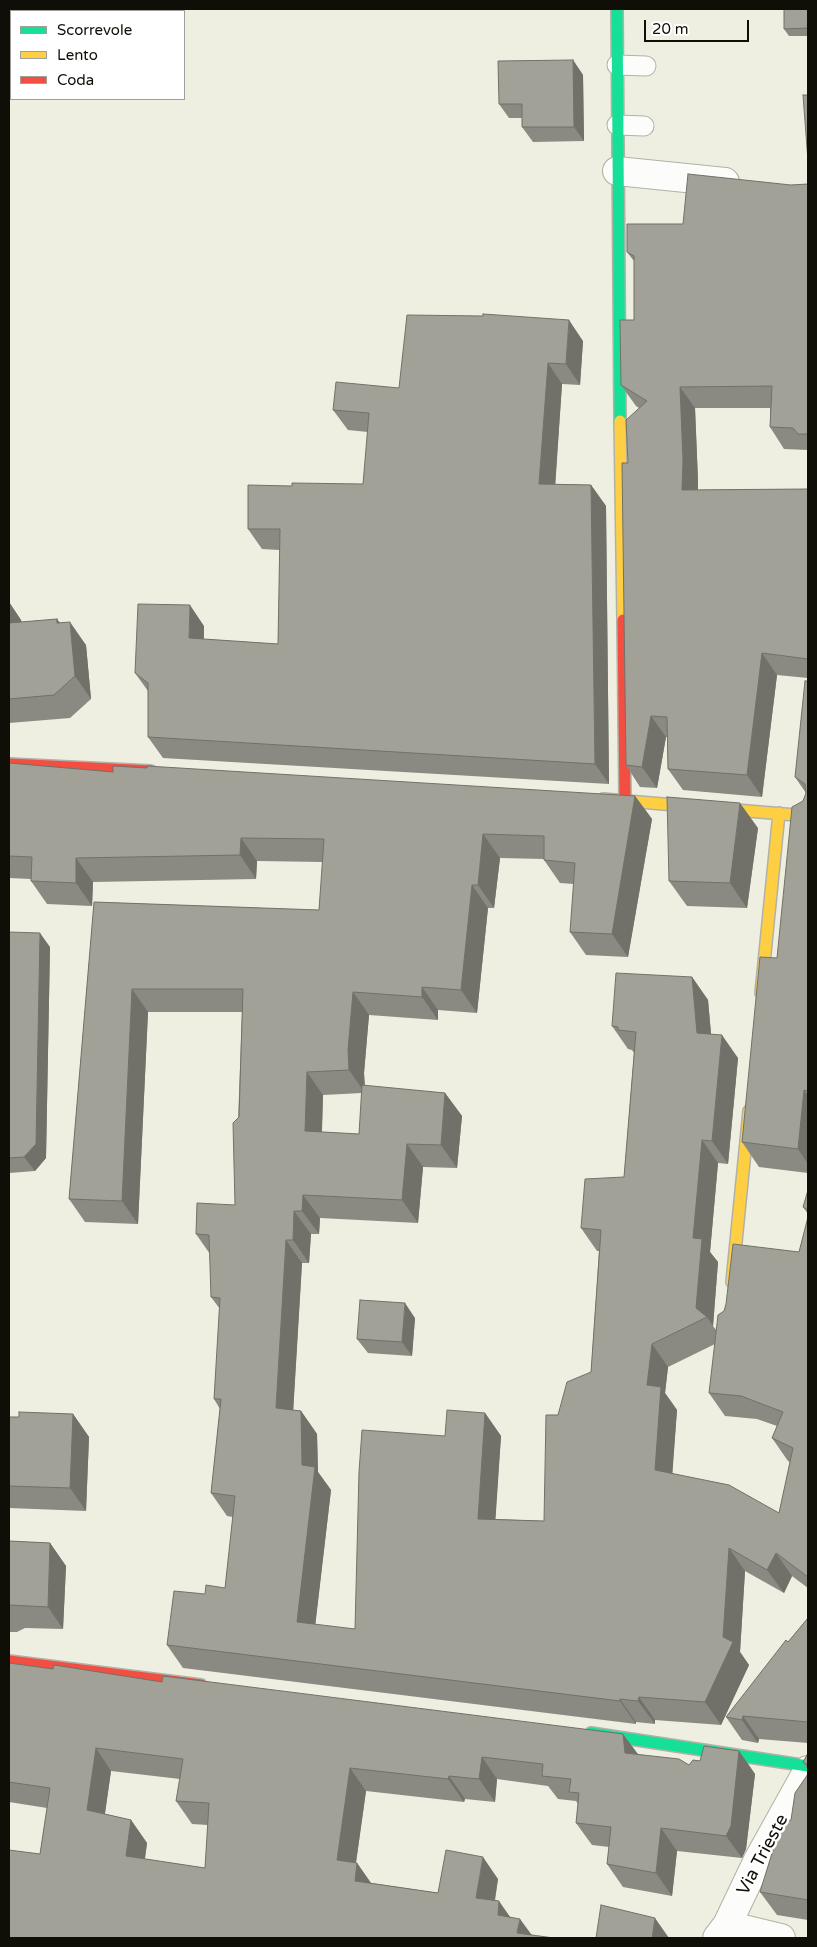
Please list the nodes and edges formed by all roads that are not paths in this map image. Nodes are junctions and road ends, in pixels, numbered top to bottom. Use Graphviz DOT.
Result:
graph roads {
  1 [pos="618,9"];
  2 [pos="617,65"];
  3 [pos="646,66"];
  4 [pos="617,125"];
  5 [pos="644,126"];
  6 [pos="617,171"];
  7 [pos="751,185"];
  8 [pos="9,764"];
  9 [pos="164,772"];
  10 [pos="596,799"];
  11 [pos="625,801"];
  12 [pos="779,813"];
  13 [pos="808,816"];
  14 [pos="760,1000"];
  15 [pos="750,1098"];
  16 [pos="730,1295"];
  17 [pos="9,1662"];
  18 [pos="215,1687"];
  19 [pos="574,1732"];
  20 [pos="808,1766"];
  21 [pos="808,1770"];
  22 [pos="722,1931"];
  23 [pos="781,1938"];
  1 -- 2 [label="street"];
  2 -- 3 [label="lane"];
  2 -- 4 [label="street"];
  4 -- 5 [label="lane"];
  4 -- 6 [label="street"];
  6 -- 7 [label="street"];
  6 -- 11 [label="street"];
  8 -- 9 [label="street"];
  10 -- 11 [label="street"];
  11 -- 12 [label="street"];
  12 -- 13 [label="street"];
  12 -- 14 [label="street"];
  15 -- 16 [label="street"];
  17 -- 18 [label="street"];
  19 -- 20 [label="street"];
  21 -- 22 [label="street, Via Trieste"];
  22 -- 23 [label="street"];
}
